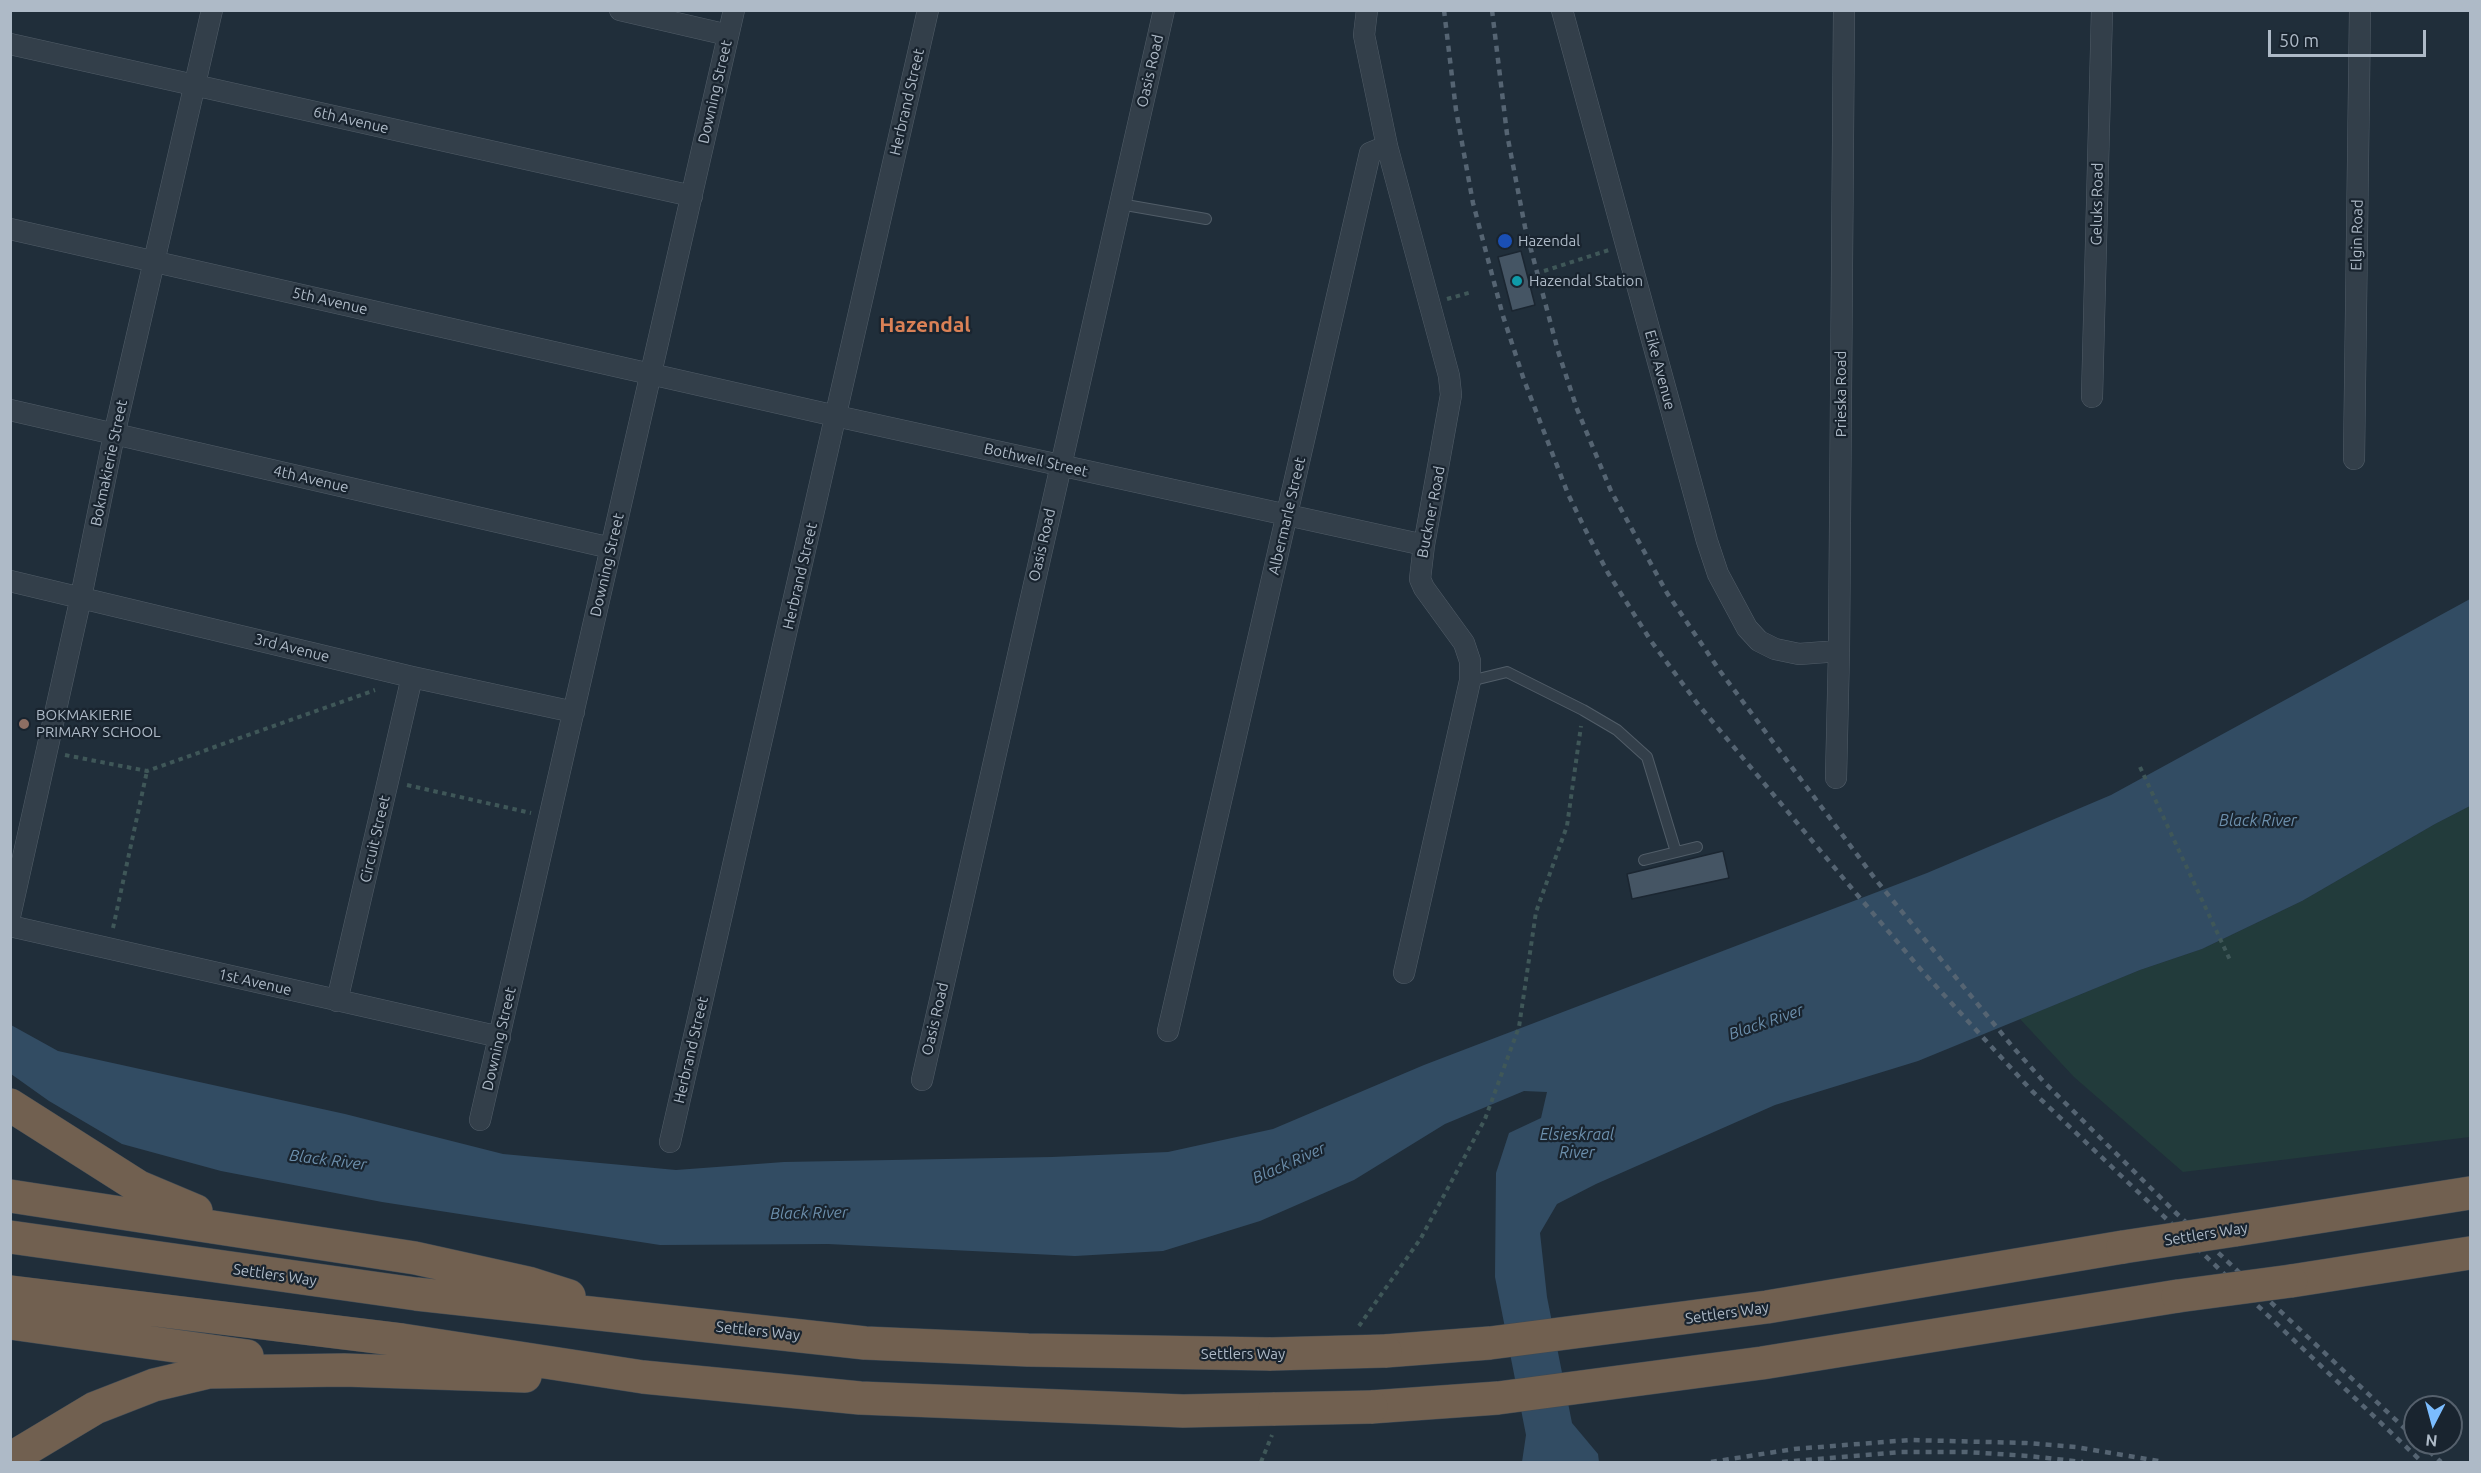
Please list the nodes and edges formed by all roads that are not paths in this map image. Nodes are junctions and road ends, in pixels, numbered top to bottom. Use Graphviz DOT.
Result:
graph roads {
  1 [pos="212,10"];
  2 [pos="620,10"];
  3 [pos="734,10"];
  4 [pos="928,10"];
  5 [pos="1164,10"];
  6 [pos="1350,10"];
  7 [pos="1367,10"];
  8 [pos="1562,10"];
  9 [pos="1844,10"];
  10 [pos="2102,10"];
  11 [pos="2360,10"];
  12 [pos="728,35"];
  13 [pos="1364,35"];
  14 [pos="10,44"];
  15 [pos="194,86"];
  16 [pos="1387,146"];
  17 [pos="692,196"];
  18 [pos="1120,204"];
  19 [pos="1206,219"];
  20 [pos="10,229"];
  21 [pos="155,262"];
  22 [pos="649,373"];
  23 [pos="2091,397"];
  24 [pos="10,410"];
  25 [pos="836,416"];
  26 [pos="114,435"];
  27 [pos="2354,459"];
  28 [pos="1060,465"];
  29 [pos="1287,516"];
  30 [pos="1424,545"];
  31 [pos="611,548"];
  32 [pos="10,581"];
  33 [pos="81,597"];
  34 [pos="1839,651"];
  35 [pos="412,677"];
  36 [pos="1470,681"];
  37 [pos="574,712"];
  38 [pos="1836,778"];
  39 [pos="1697,846"];
  40 [pos="1676,852"];
  41 [pos="1644,860"];
  42 [pos="10,916"];
  43 [pos="10,926"];
  44 [pos="1404,973"];
  45 [pos="337,1001"];
  46 [pos="1168,1031"];
  47 [pos="500,1037"];
  48 [pos="922,1080"];
  49 [pos="10,1105"];
  50 [pos="480,1120"];
  51 [pos="670,1142"];
  52 [pos="2470,1193"];
  53 [pos="10,1196"];
  54 [pos="263,1234"];
  55 [pos="10,1237"];
  56 [pos="2470,1253"];
  57 [pos="10,1292"];
  58 [pos="639,1317"];
  59 [pos="10,1323"];
  60 [pos="344,1370"];
  61 [pos="644,1377"];
  62 [pos="10,1459"];
  1 -- 15 [label="street, Bokmakierie Street"];
  2 -- 12 [label="street"];
  3 -- 12 [label="street, Downing Street"];
  4 -- 25 [label="street, Herbrand Street"];
  5 -- 18 [label="street, Oasis Road"];
  6 -- 13 [label="street"];
  7 -- 13 [label="street"];
  8 -- 34 [label="street, Eike Avenue"];
  9 -- 34 [label="street, Prieska Road"];
  10 -- 23 [label="street, Geluks Road"];
  11 -- 27 [label="street, Elgin Road"];
  12 -- 17 [label="street, Downing Street"];
  13 -- 16 [label="street"];
  14 -- 15 [label="street, 6th Avenue"];
  15 -- 17 [label="street, 6th Avenue"];
  15 -- 21 [label="street, Bokmakierie Street"];
  16 -- 29 [label="street, Albermarle Street"];
  16 -- 30 [label="street, Buckner Road"];
  17 -- 22 [label="street, Downing Street"];
  18 -- 19 [label="lane"];
  18 -- 28 [label="street, Oasis Road"];
  20 -- 21 [label="street, 5th Avenue"];
  21 -- 22 [label="street, 5th Avenue"];
  21 -- 26 [label="street, Bokmakierie Street"];
  22 -- 25 [label="street, Bothwell Street"];
  22 -- 31 [label="street, Downing Street"];
  24 -- 26 [label="street, 4th Avenue"];
  25 -- 28 [label="street, Bothwell Street"];
  25 -- 51 [label="street, Herbrand Street"];
  26 -- 31 [label="street, 4th Avenue"];
  26 -- 33 [label="street, Bokmakierie Street"];
  28 -- 29 [label="street, Bothwell Street"];
  28 -- 48 [label="street, Oasis Road"];
  29 -- 30 [label="street, Bothwell Street"];
  29 -- 46 [label="street, Albermarle Street"];
  30 -- 36 [label="street, Buckner Road"];
  31 -- 37 [label="street, Downing Street"];
  32 -- 33 [label="street, 3rd Avenue"];
  33 -- 35 [label="street, 3rd Avenue"];
  33 -- 42 [label="street, Bokmakierie Street"];
  34 -- 38 [label="street, Prieska Road"];
  35 -- 37 [label="street, 3rd Avenue"];
  35 -- 45 [label="street, Circuit Street"];
  36 -- 40 [label="lane"];
  36 -- 44 [label="street, Buckner Road"];
  37 -- 47 [label="street, Downing Street"];
  39 -- 40 [label="lane"];
  40 -- 41 [label="lane"];
  43 -- 45 [label="street, 1st Avenue"];
  45 -- 47 [label="street, 1st Avenue"];
  47 -- 50 [label="street, Downing Street"];
  49 -- 54 [label="highway"];
  52 -- 58 [label="highway, Settlers Way, bridge"];
  53 -- 54 [label="highway"];
  54 -- 58 [label="highway"];
  55 -- 58 [label="highway, Settlers Way"];
  56 -- 61 [label="highway, bridge"];
  57 -- 61 [label="highway"];
  59 -- 60 [label="highway"];
  60 -- 61 [label="highway"];
  60 -- 62 [label="highway"];
}
